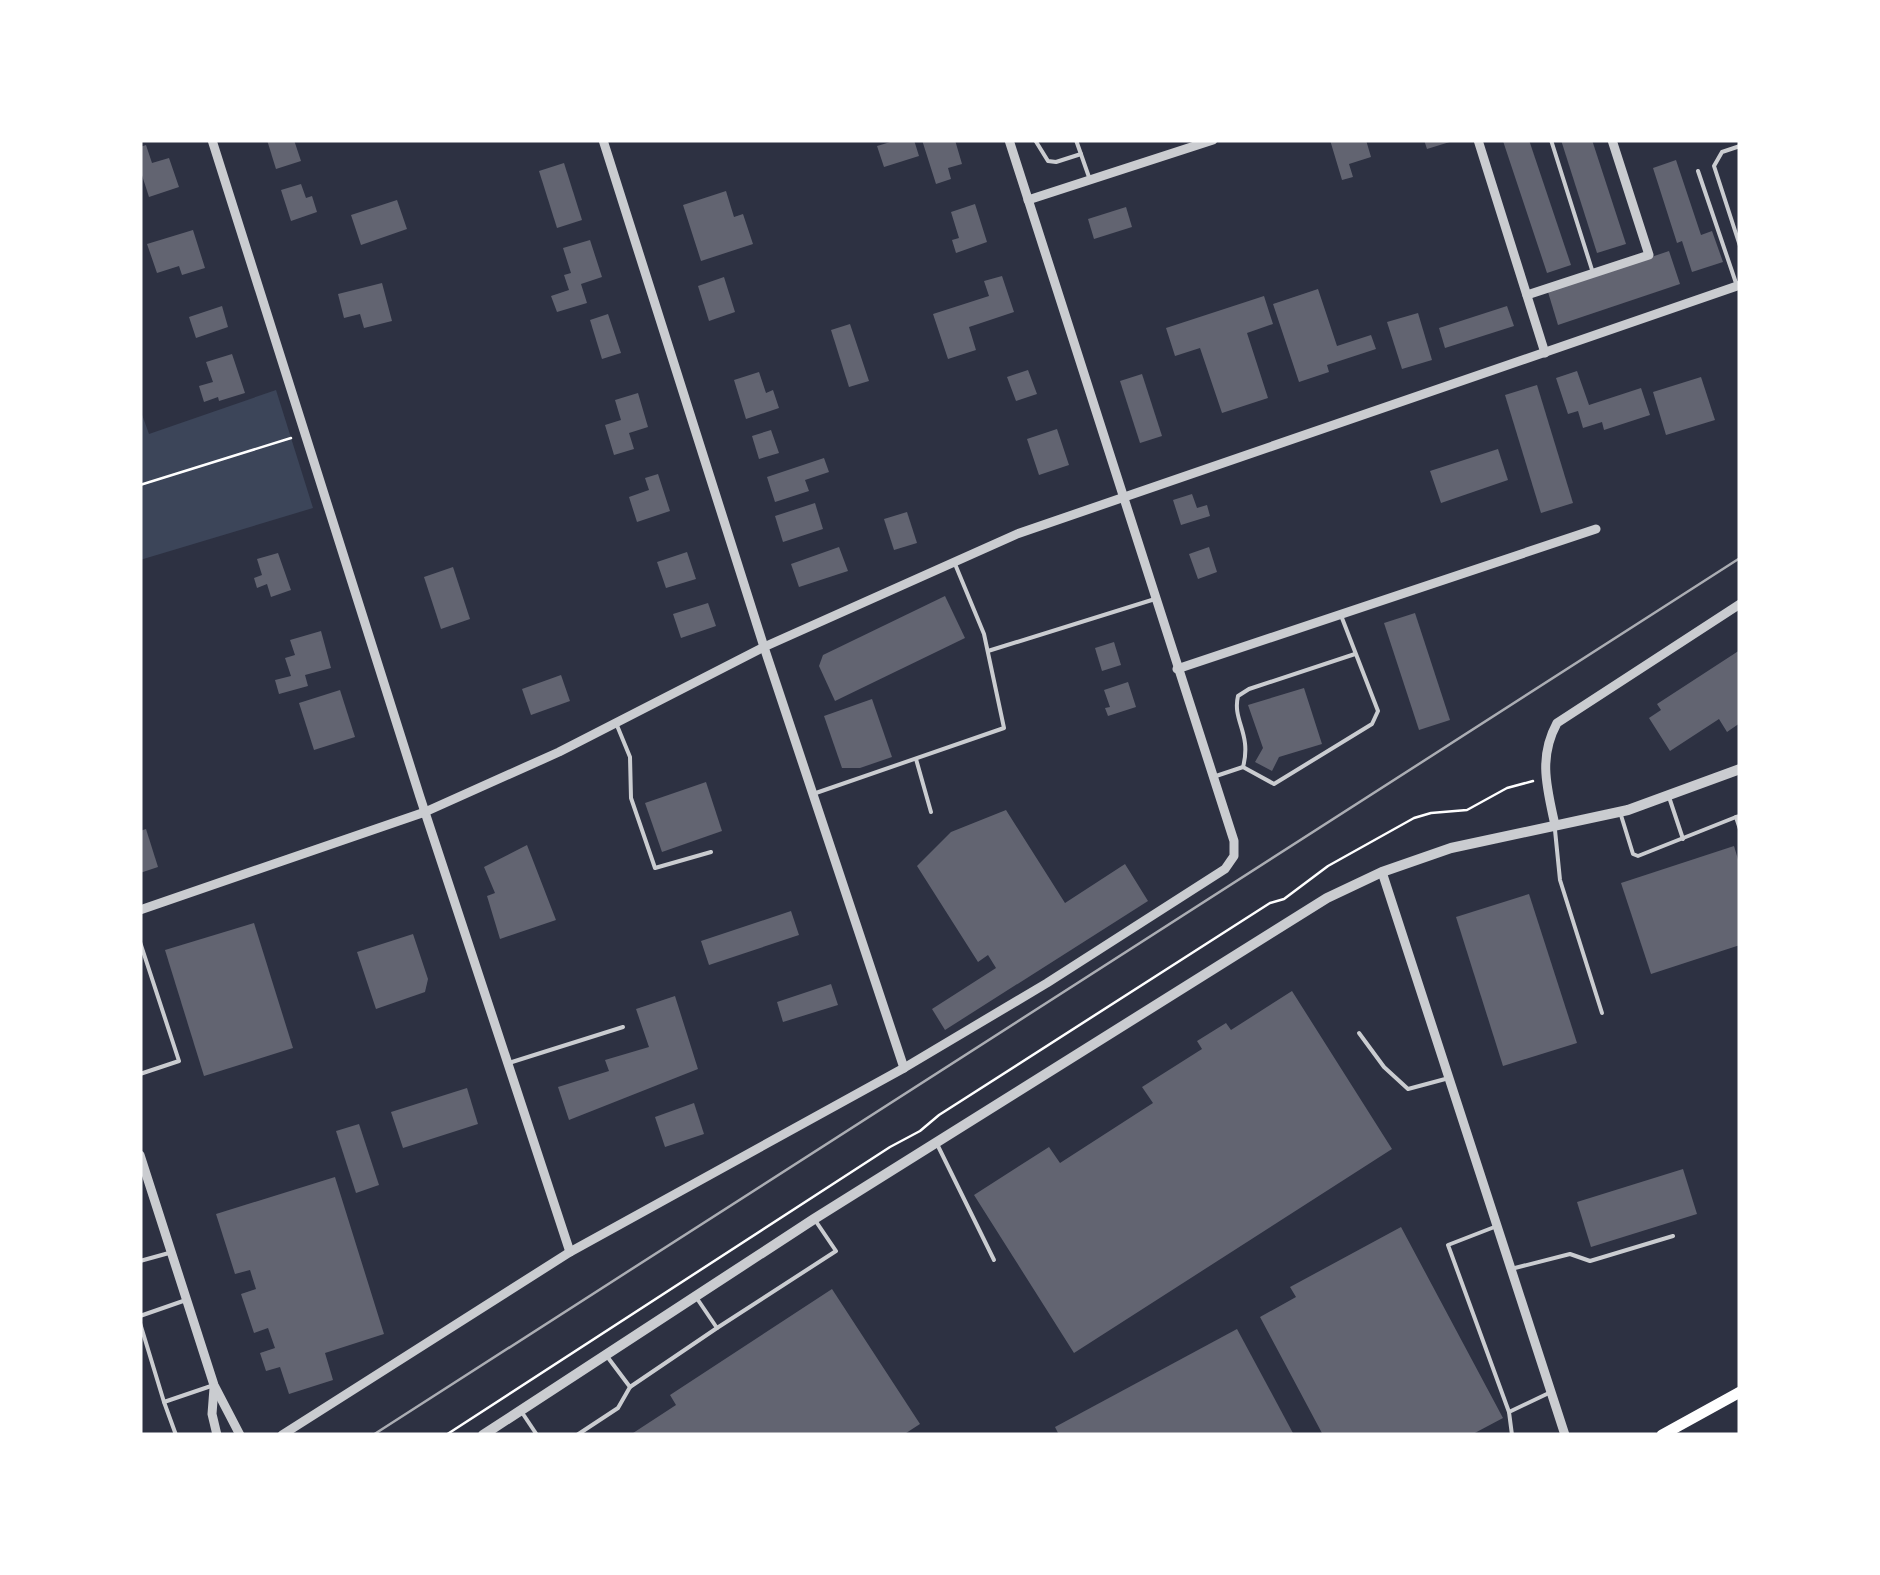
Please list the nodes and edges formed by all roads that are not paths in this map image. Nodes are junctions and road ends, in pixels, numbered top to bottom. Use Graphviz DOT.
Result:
graph roads {
  1 [pos="212,140"];
  2 [pos="603,140"];
  3 [pos="1008,140"];
  4 [pos="1035,140"];
  5 [pos="1076,140"];
  6 [pos="1213,140"];
  7 [pos="1478,140"];
  8 [pos="1551,140"];
  9 [pos="1612,140"];
  10 [pos="1740,146"];
  11 [pos="1081,154"];
  12 [pos="1698,171"];
  13 [pos="1090,180"];
  14 [pos="1028,200"];
  15 [pos="1740,246"];
  16 [pos="1593,273"];
  17 [pos="1739,286"];
  18 [pos="1527,295"];
  19 [pos="1545,353"];
  20 [pos="1121,496"];
  21 [pos="1596,529"];
  22 [pos="954,562"];
  23 [pos="1155,600"];
  24 [pos="1740,604"];
  25 [pos="1340,612"];
  26 [pos="764,646"];
  27 [pos="988,651"];
  28 [pos="1355,654"];
  29 [pos="1178,668"];
  30 [pos="616,723"];
  31 [pos="916,759"];
  32 [pos="1243,767"];
  33 [pos="1740,769"];
  34 [pos="1213,776"];
  35 [pos="813,794"];
  36 [pos="1669,796"];
  37 [pos="424,812"];
  38 [pos="931,812"];
  39 [pos="1620,812"];
  40 [pos="1738,816"];
  41 [pos="1554,825"];
  42 [pos="1740,830"];
  43 [pos="1683,838"];
  44 [pos="711,852"];
  45 [pos="1382,872"];
  46 [pos="140,910"];
  47 [pos="140,942"];
  48 [pos="1602,1014"];
  49 [pos="623,1027"];
  50 [pos="1358,1033"];
  51 [pos="507,1063"];
  52 [pos="904,1068"];
  53 [pos="140,1074"];
  54 [pos="1449,1078"];
  55 [pos="937,1144"];
  56 [pos="140,1156"];
  57 [pos="814,1219"];
  58 [pos="1497,1226"];
  59 [pos="1673,1236"];
  60 [pos="171,1252"];
  61 [pos="570,1252"];
  62 [pos="994,1260"];
  63 [pos="140,1261"];
  64 [pos="1511,1269"];
  65 [pos="695,1296"];
  66 [pos="186,1300"];
  67 [pos="140,1319"];
  68 [pos="717,1328"];
  69 [pos="606,1354"];
  70 [pos="214,1386"];
  71 [pos="630,1387"];
  72 [pos="1552,1392"];
  73 [pos="1740,1392"];
  74 [pos="164,1402"];
  75 [pos="521,1410"];
  76 [pos="1510,1412"];
  77 [pos="488,1434"];
  78 [pos="176,1435"];
  79 [pos="217,1435"];
  80 [pos="240,1435"];
  81 [pos="282,1435"];
  82 [pos="537,1435"];
  83 [pos="577,1435"];
  84 [pos="1512,1435"];
  85 [pos="1566,1435"];
  86 [pos="1662,1435"];
  1 -- 37 [label="street"];
  2 -- 26 [label="street"];
  3 -- 14 [label="street"];
  4 -- 11 [label="lane"];
  5 -- 11 [label="lane"];
  6 -- 13 [label="street"];
  7 -- 18 [label="street"];
  8 -- 16 [label="lane"];
  9 -- 16 [label="street"];
  10 -- 15 [label="lane"];
  11 -- 13 [label="lane"];
  12 -- 17 [label="lane"];
  13 -- 14 [label="street"];
  14 -- 20 [label="street"];
  16 -- 18 [label="street"];
  17 -- 19 [label="street"];
  18 -- 19 [label="street"];
  19 -- 20 [label="street"];
  20 -- 22 [label="street"];
  20 -- 23 [label="street"];
  21 -- 25 [label="street"];
  22 -- 26 [label="street"];
  22 -- 27 [label="lane"];
  23 -- 27 [label="lane"];
  23 -- 29 [label="street"];
  24 -- 41 [label="street"];
  25 -- 28 [label="lane"];
  25 -- 29 [label="street"];
  26 -- 30 [label="street"];
  26 -- 35 [label="street"];
  27 -- 31 [label="lane"];
  28 -- 32 [label="lane"];
  28 -- 32 [label="lane"];
  29 -- 34 [label="street"];
  30 -- 37 [label="street"];
  30 -- 44 [label="lane"];
  31 -- 35 [label="lane"];
  31 -- 38 [label="lane"];
  32 -- 34 [label="lane"];
  33 -- 36 [label="street"];
  34 -- 52 [label="street"];
  35 -- 52 [label="street"];
  36 -- 39 [label="street"];
  36 -- 43 [label="lane"];
  37 -- 46 [label="street"];
  37 -- 51 [label="street"];
  39 -- 41 [label="street"];
  39 -- 43 [label="lane"];
  40 -- 42 [label="lane"];
  40 -- 43 [label="lane"];
  41 -- 45 [label="street"];
  41 -- 48 [label="lane"];
  45 -- 54 [label="street"];
  45 -- 55 [label="street"];
  47 -- 53 [label="lane"];
  49 -- 51 [label="lane"];
  50 -- 54 [label="lane"];
  51 -- 61 [label="street"];
  52 -- 61 [label="street"];
  54 -- 58 [label="street"];
  55 -- 57 [label="street"];
  55 -- 62 [label="lane"];
  56 -- 60 [label="street"];
  57 -- 65 [label="street"];
  57 -- 68 [label="lane"];
  58 -- 64 [label="street"];
  58 -- 76 [label="lane"];
  59 -- 64 [label="lane"];
  60 -- 63 [label="lane"];
  60 -- 66 [label="street"];
  61 -- 81 [label="street"];
  64 -- 72 [label="street"];
  65 -- 68 [label="lane"];
  65 -- 69 [label="street"];
  66 -- 67 [label="lane"];
  66 -- 70 [label="street"];
  67 -- 74 [label="lane"];
  68 -- 71 [label="lane"];
  69 -- 71 [label="lane"];
  69 -- 75 [label="street"];
  70 -- 74 [label="lane"];
  70 -- 79 [label="street"];
  70 -- 80 [label="street"];
  71 -- 83 [label="lane"];
  72 -- 76 [label="lane"];
  72 -- 85 [label="street"];
  73 -- 86 [label="main road"];
  74 -- 78 [label="lane"];
  75 -- 77 [label="street"];
  75 -- 82 [label="lane"];
  76 -- 84 [label="lane"];
}
